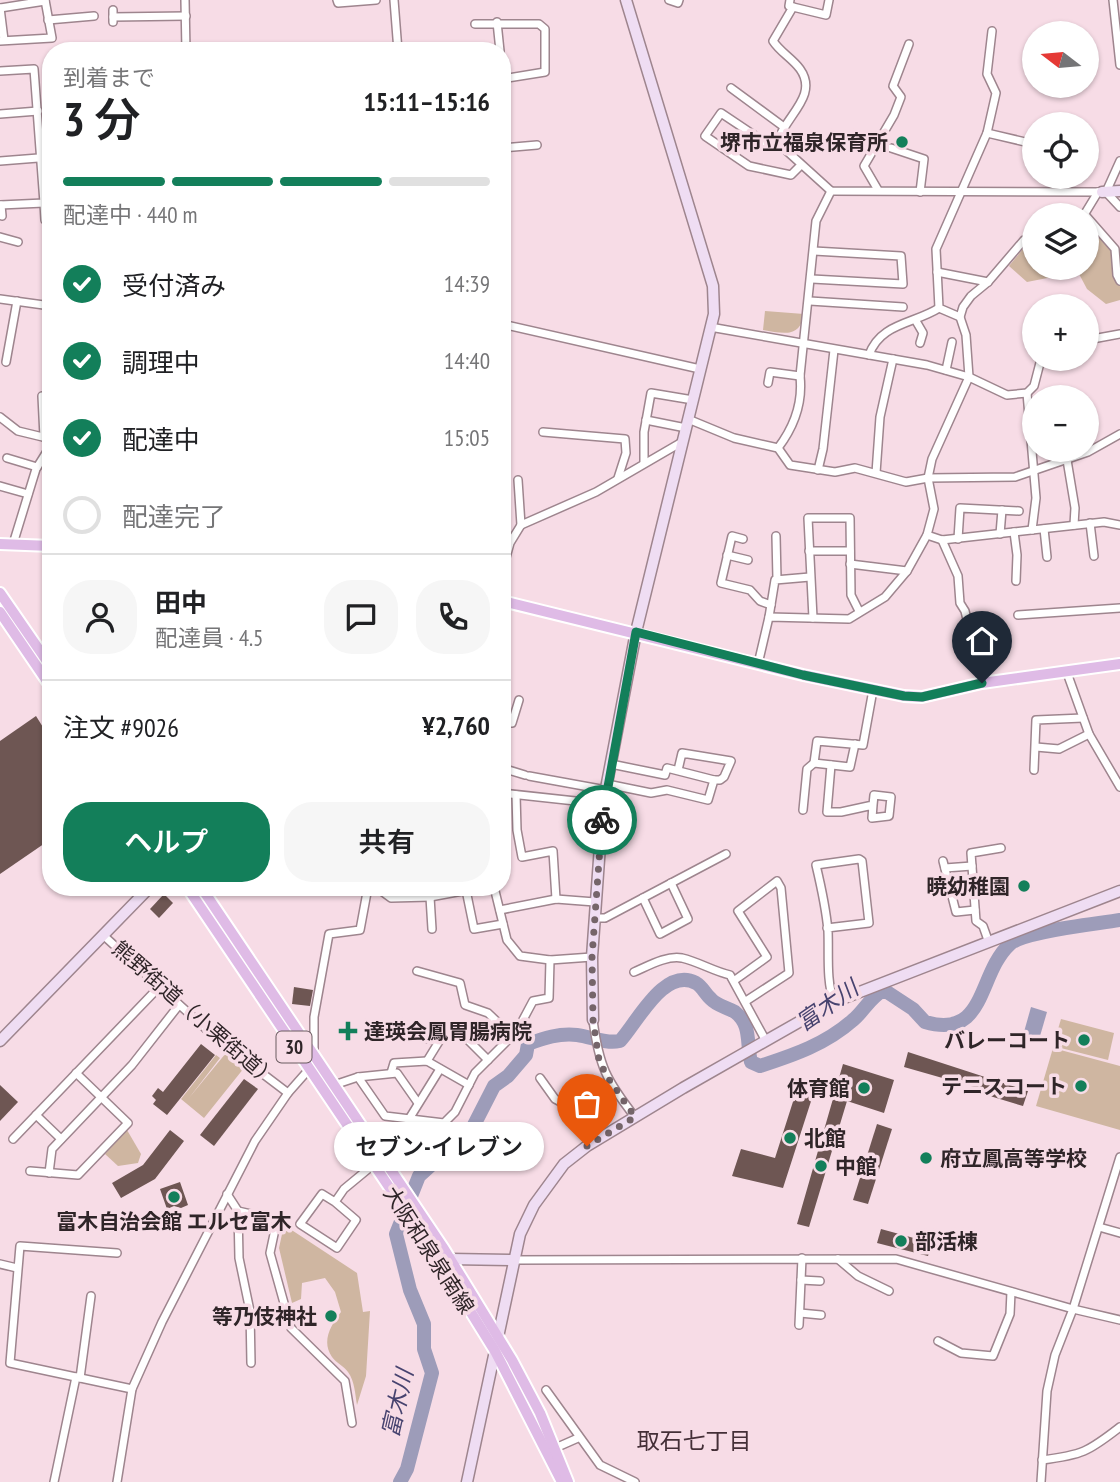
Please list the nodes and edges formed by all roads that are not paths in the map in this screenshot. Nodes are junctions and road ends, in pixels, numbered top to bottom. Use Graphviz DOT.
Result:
graph roads {
  1 [pos="45,0"];
  2 [pos="185,0"];
  3 [pos="337,0"];
  4 [pos="376,0"];
  5 [pos="394,0"];
  6 [pos="626,0"];
  7 [pos="669,0"];
  8 [pos="679,0"];
  9 [pos="829,0"];
  10 [pos="1113,0"];
  11 [pos="791,3"];
  12 [pos="0,8"];
  13 [pos="94,16"];
  14 [pos="113,16"];
  15 [pos="186,16"];
  16 [pos="48,20"];
  17 [pos="497,22"];
  18 [pos="475,24"];
  19 [pos="992,31"];
  20 [pos="2,41"];
  21 [pos="187,42"];
  22 [pos="397,42"];
  23 [pos="499,42"];
  24 [pos="909,44"];
  25 [pos="1120,65"];
  26 [pos="0,71"];
  27 [pos="511,77"];
  28 [pos="731,88"];
  29 [pos="38,111"];
  30 [pos="0,114"];
  31 [pos="784,127"];
  32 [pos="987,134"];
  33 [pos="1022,141"];
  34 [pos="778,143"];
  35 [pos="537,145"];
  36 [pos="511,147"];
  37 [pos="891,149"];
  38 [pos="42,157"];
  39 [pos="0,161"];
  40 [pos="1120,162"];
  41 [pos="802,166"];
  42 [pos="878,190"];
  43 [pos="831,191"];
  44 [pos="1120,191"];
  45 [pos="920,192"];
  46 [pos="963,192"];
  47 [pos="1102,192"];
  48 [pos="42,203"];
  49 [pos="1094,203"];
  50 [pos="1,205"];
  51 [pos="1120,207"];
  52 [pos="2,216"];
  53 [pos="1099,230"];
  54 [pos="0,237"];
  55 [pos="18,242"];
  56 [pos="1022,242"];
  57 [pos="1118,247"];
  58 [pos="814,251"];
  59 [pos="937,272"];
  60 [pos="812,279"];
  61 [pos="1120,281"];
  62 [pos="988,282"];
  63 [pos="0,299"];
  64 [pos="17,301"];
  65 [pos="810,301"];
  66 [pos="42,305"];
  67 [pos="903,307"];
  68 [pos="939,309"];
  69 [pos="960,317"];
  70 [pos="916,321"];
  71 [pos="511,326"];
  72 [pos="710,327"];
  73 [pos="1120,334"];
  74 [pos="1099,338"];
  75 [pos="952,342"];
  76 [pos="805,343"];
  77 [pos="920,343"];
  78 [pos="834,350"];
  79 [pos="869,355"];
  80 [pos="893,359"];
  81 [pos="6,362"];
  82 [pos="700,369"];
  83 [pos="946,370"];
  84 [pos="800,376"];
  85 [pos="969,377"];
  86 [pos="768,383"];
  87 [pos="1022,394"];
  88 [pos="41,396"];
  89 [pos="693,400"];
  90 [pos="42,402"];
  91 [pos="0,417"];
  92 [pos="646,420"];
  93 [pos="687,424"];
  94 [pos="542,432"];
  95 [pos="1120,434"];
  96 [pos="42,437"];
  97 [pos="682,442"];
  98 [pos="1099,444"];
  99 [pos="778,447"];
  100 [pos="7,458"];
  101 [pos="42,459"];
  102 [pos="1034,462"];
  103 [pos="1061,462"];
  104 [pos="1067,462"];
  105 [pos="644,463"];
  106 [pos="37,467"];
  107 [pos="818,470"];
  108 [pos="1035,471"];
  109 [pos="876,472"];
  110 [pos="928,478"];
  111 [pos="618,479"];
  112 [pos="518,480"];
  113 [pos="0,486"];
  114 [pos="28,494"];
  115 [pos="1002,510"];
  116 [pos="1018,511"];
  117 [pos="1090,523"];
  118 [pos="1120,524"];
  119 [pos="521,525"];
  120 [pos="1074,525"];
  121 [pos="1044,529"];
  122 [pos="1032,530"];
  123 [pos="1014,532"];
  124 [pos="1000,534"];
  125 [pos="926,535"];
  126 [pos="511,536"];
  127 [pos="776,536"];
  128 [pos="743,538"];
  129 [pos="958,539"];
  130 [pos="942,540"];
  131 [pos="0,544"];
  132 [pos="13,544"];
  133 [pos="42,546"];
  134 [pos="809,551"];
  135 [pos="850,551"];
  136 [pos="727,555"];
  137 [pos="1094,556"];
  138 [pos="1047,557"];
  139 [pos="748,560"];
  140 [pos="850,564"];
  141 [pos="907,571"];
  142 [pos="810,578"];
  143 [pos="777,579"];
  144 [pos="1016,581"];
  145 [pos="0,593"];
  146 [pos="511,603"];
  147 [pos="771,605"];
  148 [pos="1120,608"];
  149 [pos="859,611"];
  150 [pos="1018,615"];
  151 [pos="769,617"];
  152 [pos="813,618"];
  153 [pos="2,619"];
  154 [pos="636,632"];
  155 [pos="42,654"];
  156 [pos="758,664"];
  157 [pos="1120,664"];
  158 [pos="1066,670"];
  159 [pos="42,675"];
  160 [pos="982,683"];
  161 [pos="873,690"];
  162 [pos="519,701"];
  163 [pos="1083,718"];
  164 [pos="511,723"];
  165 [pos="1089,734"];
  166 [pos="855,744"];
  167 [pos="1037,747"];
  168 [pos="814,763"];
  169 [pos="611,764"];
  170 [pos="831,765"];
  171 [pos="678,770"];
  172 [pos="1034,770"];
  173 [pos="511,771"];
  174 [pos="714,780"];
  175 [pos="606,787"];
  176 [pos="1120,787"];
  177 [pos="511,794"];
  178 [pos="516,794"];
  179 [pos="603,804"];
  180 [pos="873,805"];
  181 [pos="803,810"];
  182 [pos="1001,848"];
  183 [pos="726,854"];
  184 [pos="972,866"];
  185 [pos="671,883"];
  186 [pos="1120,891"];
  187 [pos="141,896"];
  188 [pos="193,896"];
  189 [pos="207,896"];
  190 [pos="366,896"];
  191 [pos="388,896"];
  192 [pos="435,896"];
  193 [pos="467,896"];
  194 [pos="496,896"];
  195 [pos="430,897"];
  196 [pos="643,898"];
  197 [pos="556,899"];
  198 [pos="595,901"];
  199 [pos="500,910"];
  200 [pos="975,910"];
  201 [pos="594,918"];
  202 [pos="503,924"];
  203 [pos="827,928"];
  204 [pos="432,929"];
  205 [pos="103,934"];
  206 [pos="988,940"];
  207 [pos="592,957"];
  208 [pos="550,960"];
  209 [pos="417,971"];
  210 [pos="634,972"];
  211 [pos="735,980"];
  212 [pos="160,986"];
  213 [pos="746,1002"];
  214 [pos="834,1002"];
  215 [pos="179,1005"];
  216 [pos="593,1020"];
  217 [pos="402,1033"];
  218 [pos="512,1036"];
  219 [pos="467,1039"];
  220 [pos="0,1041"];
  221 [pos="766,1041"];
  222 [pos="314,1059"];
  223 [pos="488,1060"];
  224 [pos="427,1061"];
  225 [pos="440,1069"];
  226 [pos="309,1072"];
  227 [pos="76,1073"];
  228 [pos="391,1073"];
  229 [pos="358,1077"];
  230 [pos="540,1078"];
  231 [pos="469,1085"];
  232 [pos="333,1086"];
  233 [pos="611,1086"];
  234 [pos="321,1089"];
  235 [pos="288,1093"];
  236 [pos="101,1098"];
  237 [pos="418,1103"];
  238 [pos="36,1115"];
  239 [pos="635,1117"];
  240 [pos="409,1119"];
  241 [pos="13,1139"];
  242 [pos="61,1139"];
  243 [pos="1120,1157"];
  244 [pos="373,1165"];
  245 [pos="30,1171"];
  246 [pos="49,1172"];
  247 [pos="228,1194"];
  248 [pos="335,1202"];
  249 [pos="238,1211"];
  250 [pos="1099,1227"];
  251 [pos="1120,1233"];
  252 [pos="117,1253"];
  253 [pos="802,1258"];
  254 [pos="838,1258"];
  255 [pos="513,1260"];
  256 [pos="446,1262"];
  257 [pos="0,1264"];
  258 [pos="17,1268"];
  259 [pos="801,1280"];
  260 [pos="820,1281"];
  261 [pos="889,1291"];
  262 [pos="1011,1292"];
  263 [pos="91,1296"];
  264 [pos="1073,1310"];
  265 [pos="800,1313"];
  266 [pos="821,1315"];
  267 [pos="1120,1320"];
  268 [pos="799,1325"];
  269 [pos="497,1336"];
  270 [pos="939,1342"];
  271 [pos="495,1351"];
  272 [pos="251,1363"];
  273 [pos="78,1377"];
  274 [pos="132,1389"];
  275 [pos="546,1391"];
  276 [pos="352,1423"];
  277 [pos="1120,1427"];
  278 [pos="578,1438"];
  279 [pos="551,1450"];
  280 [pos="1042,1460"];
  281 [pos="54,1482"];
  282 [pos="117,1482"];
  283 [pos="467,1482"];
  284 [pos="562,1482"];
  285 [pos="568,1482"];
  286 [pos="635,1482"];
  287 [pos="1041,1482"];
  1 -- 12 [label="street"];
  1 -- 16 [label="street"];
  2 -- 15 [label="street"];
  3 -- 4 [label="street"];
  5 -- 22 [label="street"];
  6 -- 72 [label="street"];
  7 -- 8 [label="street"];
  9 -- 11 [label="street"];
  10 -- 25 [label="street"];
  11 -- 31 [label="street"];
  12 -- 20 [label="street"];
  13 -- 16 [label="street"];
  14 -- 15 [label="street"];
  15 -- 21 [label="street"];
  16 -- 20 [label="street"];
  17 -- 18 [label="street"];
  17 -- 23 [label="street"];
  17 -- 27 [label="street"];
  19 -- 32 [label="street"];
  24 -- 42 [label="street"];
  26 -- 29 [label="street"];
  28 -- 31 [label="street"];
  29 -- 30 [label="street"];
  29 -- 38 [label="street"];
  31 -- 34 [label="street"];
  32 -- 33 [label="street"];
  32 -- 46 [label="street"];
  34 -- 41 [label="street"];
  34 -- 41 [label="street"];
  35 -- 36 [label="street"];
  37 -- 45 [label="street"];
  38 -- 39 [label="street"];
  40 -- 47 [label="street"];
  41 -- 43 [label="street"];
  42 -- 43 [label="street"];
  42 -- 45 [label="street"];
  43 -- 58 [label="street"];
  44 -- 47 [label="street"];
  45 -- 46 [label="street"];
  46 -- 47 [label="street"];
  46 -- 59 [label="street"];
  47 -- 49 [label="street"];
  47 -- 51 [label="street"];
  48 -- 50 [label="street"];
  50 -- 52 [label="street"];
  53 -- 57 [label="street"];
  54 -- 55 [label="street"];
  56 -- 62 [label="street"];
  57 -- 61 [label="street"];
  58 -- 60 [label="street"];
  58 -- 60 [label="street"];
  59 -- 62 [label="street"];
  59 -- 68 [label="street"];
  60 -- 65 [label="street"];
  62 -- 69 [label="street"];
  63 -- 64 [label="street"];
  64 -- 66 [label="street"];
  64 -- 81 [label="street"];
  65 -- 67 [label="street"];
  65 -- 76 [label="street"];
  68 -- 69 [label="street"];
  68 -- 70 [label="street"];
  69 -- 85 [label="street"];
  70 -- 77 [label="street"];
  70 -- 79 [label="street"];
  71 -- 82 [label="street"];
  72 -- 76 [label="street"];
  72 -- 82 [label="street"];
  73 -- 74 [label="street"];
  75 -- 83 [label="street"];
  76 -- 78 [label="street"];
  76 -- 84 [label="street"];
  78 -- 79 [label="street"];
  78 -- 107 [label="street"];
  79 -- 80 [label="street"];
  80 -- 83 [label="street"];
  80 -- 109 [label="street"];
  82 -- 89 [label="street"];
  83 -- 85 [label="street"];
  84 -- 86 [label="street"];
  84 -- 99 [label="street"];
  85 -- 87 [label="street"];
  85 -- 110 [label="street"];
  88 -- 90 [label="street"];
  89 -- 92 [label="street"];
  89 -- 93 [label="street"];
  91 -- 96 [label="street"];
  92 -- 93 [label="street"];
  92 -- 105 [label="street"];
  93 -- 97 [label="street"];
  93 -- 99 [label="street"];
  94 -- 111 [label="street"];
  95 -- 98 [label="street"];
  97 -- 105 [label="street"];
  97 -- 154 [label="street"];
  99 -- 107 [label="street"];
  100 -- 106 [label="street"];
  101 -- 106 [label="street"];
  102 -- 108 [label="street"];
  103 -- 108 [label="street"];
  104 -- 120 [label="street"];
  105 -- 111 [label="street"];
  106 -- 114 [label="street"];
  107 -- 109 [label="street"];
  108 -- 110 [label="street"];
  108 -- 122 [label="street"];
  109 -- 110 [label="street"];
  110 -- 125 [label="street"];
  111 -- 119 [label="street"];
  112 -- 119 [label="street"];
  113 -- 114 [label="street"];
  114 -- 132 [label="street"];
  115 -- 116 [label="street"];
  115 -- 124 [label="street"];
  115 -- 129 [label="street"];
  117 -- 118 [label="street"];
  117 -- 120 [label="street"];
  117 -- 137 [label="street"];
  119 -- 126 [label="street"];
  120 -- 121 [label="street"];
  121 -- 122 [label="street"];
  121 -- 138 [label="street"];
  122 -- 123 [label="street"];
  123 -- 124 [label="street"];
  123 -- 144 [label="street"];
  124 -- 129 [label="street"];
  125 -- 130 [label="street"];
  125 -- 141 [label="street"];
  127 -- 143 [label="street"];
  128 -- 136 [label="street"];
  129 -- 130 [label="street"];
  130 -- 160 [label="street"];
  131 -- 132 [label="main road"];
  132 -- 133 [label="main road"];
  134 -- 135 [label="street"];
  134 -- 135 [label="street"];
  134 -- 142 [label="street"];
  135 -- 140 [label="street"];
  136 -- 139 [label="street"];
  136 -- 147 [label="street"];
  140 -- 141 [label="street"];
  140 -- 149 [label="street"];
  141 -- 149 [label="street"];
  142 -- 143 [label="street"];
  142 -- 152 [label="street"];
  143 -- 147 [label="street"];
  145 -- 155 [label="main road"];
  146 -- 154 [label="main road"];
  147 -- 151 [label="street"];
  148 -- 150 [label="street"];
  149 -- 152 [label="street"];
  151 -- 152 [label="street"];
  151 -- 156 [label="street"];
  153 -- 159 [label="main road"];
  154 -- 156 [label="main road"];
  154 -- 169 [label="street"];
  156 -- 161 [label="main road"];
  157 -- 158 [label="main road"];
  158 -- 160 [label="main road"];
  158 -- 163 [label="street"];
  160 -- 161 [label="main road"];
  161 -- 166 [label="street"];
  162 -- 164 [label="street"];
  163 -- 165 [label="street"];
  163 -- 167 [label="street"];
  165 -- 167 [label="street"];
  165 -- 176 [label="street"];
  166 -- 168 [label="street"];
  166 -- 170 [label="street"];
  167 -- 172 [label="street"];
  168 -- 170 [label="street"];
  168 -- 181 [label="street"];
  169 -- 171 [label="street"];
  169 -- 175 [label="street"];
  170 -- 180 [label="street"];
  171 -- 174 [label="street"];
  171 -- 174 [label="street"];
  173 -- 175 [label="street"];
  174 -- 175 [label="street"];
  175 -- 179 [label="street"];
  177 -- 178 [label="street"];
  178 -- 179 [label="street"];
  178 -- 197 [label="street"];
  179 -- 198 [label="street"];
  182 -- 184 [label="street"];
  183 -- 185 [label="street"];
  184 -- 200 [label="street"];
  184 -- 200 [label="street"];
  185 -- 196 [label="street"];
  185 -- 196 [label="street"];
  186 -- 206 [label="street"];
  187 -- 205 [label="street"];
  188 -- 226 [label="main road, 大阪和泉泉南線 / 30"];
  189 -- 222 [label="main road, 大阪和泉泉南線 / 30"];
  190 -- 222 [label="street"];
  191 -- 195 [label="street"];
  192 -- 195 [label="street"];
  193 -- 202 [label="street"];
  194 -- 199 [label="street"];
  195 -- 204 [label="street"];
  196 -- 201 [label="street"];
  197 -- 198 [label="street"];
  197 -- 199 [label="street"];
  198 -- 201 [label="street"];
  199 -- 202 [label="street"];
  200 -- 206 [label="street"];
  201 -- 207 [label="street"];
  202 -- 208 [label="street"];
  203 -- 203 [label="street"];
  203 -- 214 [label="street"];
  205 -- 212 [label="street, 熊野街道（小栗街道）"];
  205 -- 220 [label="street"];
  206 -- 214 [label="street"];
  207 -- 208 [label="street"];
  207 -- 216 [label="street"];
  208 -- 218 [label="street"];
  209 -- 218 [label="street"];
  210 -- 211 [label="street"];
  211 -- 213 [label="street"];
  211 -- 213 [label="street"];
  212 -- 215 [label="street, 熊野街道（小栗街道）"];
  212 -- 227 [label="street"];
  213 -- 221 [label="street"];
  214 -- 221 [label="street"];
  215 -- 235 [label="street, 熊野街道（小栗街道）"];
  215 -- 236 [label="street"];
  216 -- 233 [label="street"];
  217 -- 224 [label="street"];
  218 -- 223 [label="street"];
  219 -- 223 [label="street"];
  221 -- 239 [label="street"];
  222 -- 226 [label="street"];
  222 -- 232 [label="main road, 大阪和泉泉南線 / 30"];
  223 -- 231 [label="street"];
  224 -- 225 [label="street"];
  224 -- 228 [label="street"];
  225 -- 231 [label="street"];
  225 -- 237 [label="street"];
  226 -- 234 [label="main road, 大阪和泉泉南線 / 30"];
  226 -- 235 [label="street"];
  227 -- 236 [label="street"];
  227 -- 238 [label="street"];
  228 -- 229 [label="street"];
  228 -- 237 [label="street"];
  229 -- 232 [label="street"];
  229 -- 240 [label="street"];
  230 -- 233 [label="street"];
  231 -- 240 [label="street"];
  232 -- 234 [label="street"];
  232 -- 256 [label="main road, 大阪和泉泉南線 / 30"];
  233 -- 239 [label="street"];
  234 -- 244 [label="main road, 大阪和泉泉南線 / 30"];
  235 -- 247 [label="street"];
  236 -- 242 [label="street"];
  236 -- 246 [label="street"];
  237 -- 240 [label="street"];
  238 -- 241 [label="street"];
  238 -- 242 [label="street"];
  239 -- 255 [label="street"];
  242 -- 246 [label="street"];
  243 -- 250 [label="street"];
  244 -- 248 [label="street"];
  244 -- 256 [label="main road, 大阪和泉泉南線 / 30"];
  245 -- 246 [label="street"];
  247 -- 249 [label="street"];
  247 -- 274 [label="street"];
  248 -- 248 [label="street"];
  249 -- 272 [label="street"];
  249 -- 276 [label="street"];
  250 -- 251 [label="street"];
  250 -- 264 [label="street"];
  252 -- 258 [label="street"];
  253 -- 254 [label="street"];
  253 -- 255 [label="street"];
  253 -- 259 [label="street"];
  254 -- 261 [label="street"];
  254 -- 262 [label="street"];
  255 -- 256 [label="street"];
  255 -- 269 [label="street"];
  256 -- 269 [label="main road, 大阪和泉泉南線 / 30"];
  256 -- 271 [label="main road, 大阪和泉泉南線 / 30"];
  257 -- 258 [label="street"];
  258 -- 273 [label="street"];
  259 -- 260 [label="street"];
  259 -- 265 [label="street"];
  262 -- 264 [label="street"];
  262 -- 270 [label="street"];
  263 -- 273 [label="street"];
  264 -- 267 [label="street"];
  264 -- 280 [label="street"];
  265 -- 266 [label="street"];
  265 -- 268 [label="street"];
  269 -- 271 [label="street"];
  269 -- 279 [label="main road, 大阪和泉泉南線 / 30"];
  271 -- 279 [label="main road, 大阪和泉泉南線 / 30"];
  271 -- 283 [label="street"];
  273 -- 274 [label="street"];
  273 -- 281 [label="street"];
  274 -- 282 [label="street"];
  275 -- 278 [label="street"];
  277 -- 280 [label="street"];
  278 -- 279 [label="street"];
  278 -- 286 [label="street"];
  279 -- 284 [label="main road, 大阪和泉泉南線 / 30"];
  279 -- 285 [label="main road, 大阪和泉泉南線 / 30"];
  280 -- 287 [label="street"];
}
